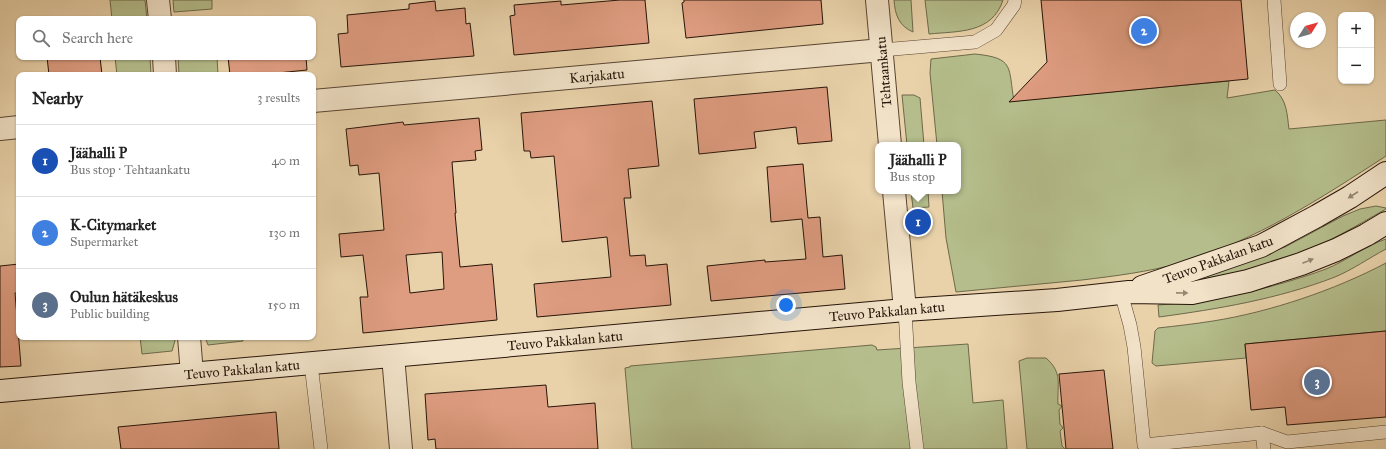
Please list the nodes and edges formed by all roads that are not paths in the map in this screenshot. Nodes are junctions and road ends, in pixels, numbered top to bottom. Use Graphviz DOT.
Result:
graph roads {
  1 [pos="158,0"];
  2 [pos="877,0"];
  3 [pos="1015,0"];
  4 [pos="1274,0"];
  5 [pos="160,16"];
  6 [pos="882,50"];
  7 [pos="164,60"];
  8 [pos="165,72"];
  9 [pos="1280,84"];
  10 [pos="316,101"];
  11 [pos="16,127"];
  12 [pos="0,129"];
  13 [pos="890,142"];
  14 [pos="1386,173"];
  15 [pos="894,194"];
  16 [pos="1386,223"];
  17 [pos="1126,293"];
  18 [pos="905,310"];
  19 [pos="189,340"];
  20 [pos="393,356"];
  21 [pos="311,364"];
  22 [pos="192,374"];
  23 [pos="0,391"];
  24 [pos="1386,432"];
  25 [pos="1262,433"];
  26 [pos="320,449"];
  27 [pos="401,449"];
  28 [pos="917,449"];
  29 [pos="1264,449"];
  1 -- 5 [label="street"];
  2 -- 6 [label="street, Tehtaankatu"];
  3 -- 6 [label="lane"];
  4 -- 9 [label="lane"];
  6 -- 10 [label="street, Karjakatu"];
  6 -- 13 [label="street, Tehtaankatu"];
  7 -- 8 [label="street"];
  11 -- 12 [label="street"];
  14 -- 17 [label="street, Teuvo Pakkalan katu, one-way"];
  15 -- 18 [label="street"];
  17 -- 16 [label="street, Teuvo Pakkalan katu, one-way"];
  17 -- 18 [label="street, Teuvo Pakkalan katu"];
  17 -- 25 [label="lane"];
  18 -- 20 [label="street, Teuvo Pakkalan katu"];
  18 -- 28 [label="lane"];
  19 -- 22 [label="street"];
  20 -- 21 [label="street, Teuvo Pakkalan katu"];
  20 -- 27 [label="street"];
  21 -- 22 [label="street, Teuvo Pakkalan katu"];
  21 -- 26 [label="lane"];
  22 -- 23 [label="street, Teuvo Pakkalan katu"];
  24 -- 25 [label="lane"];
  25 -- 29 [label="lane"];
}
